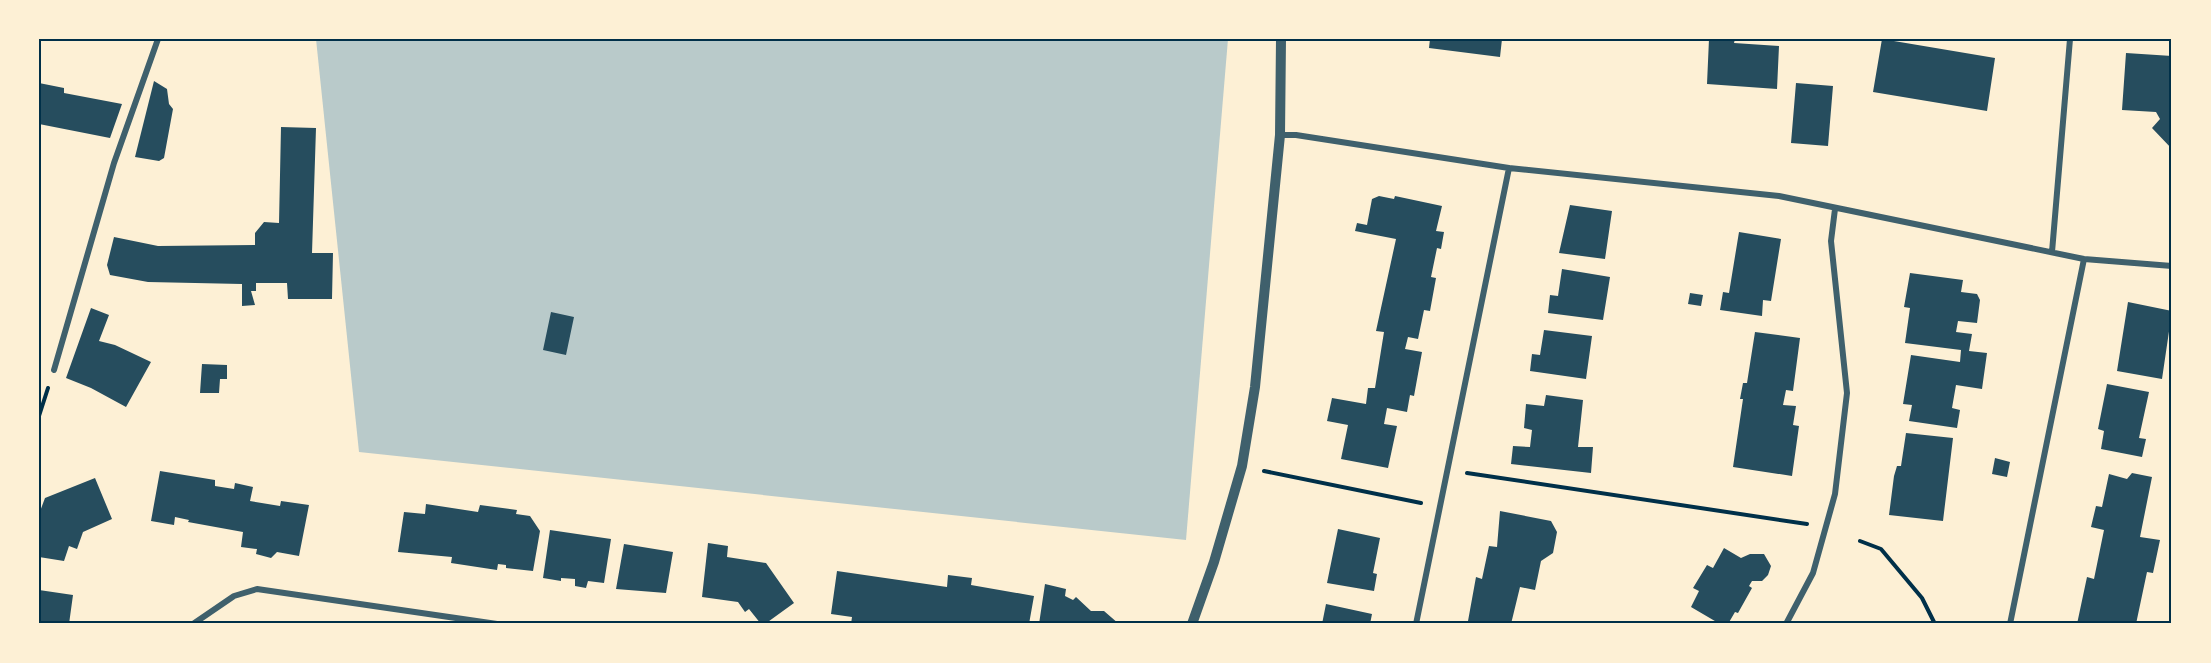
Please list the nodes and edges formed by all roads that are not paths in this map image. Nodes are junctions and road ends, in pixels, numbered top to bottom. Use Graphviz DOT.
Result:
graph roads {
  1 [pos="158,39"];
  2 [pos="1281,39"];
  3 [pos="2070,39"];
  4 [pos="1280,135"];
  5 [pos="1509,168"];
  6 [pos="1835,209"];
  7 [pos="2052,252"];
  8 [pos="2084,259"];
  9 [pos="2172,266"];
  10 [pos="54,370"];
  11 [pos="193,624"];
  12 [pos="497,624"];
  13 [pos="1192,624"];
  14 [pos="1416,624"];
  15 [pos="1785,624"];
  16 [pos="2010,624"];
  1 -- 10 [label="street"];
  2 -- 4 [label="street"];
  3 -- 7 [label="street"];
  4 -- 5 [label="street"];
  4 -- 13 [label="street"];
  5 -- 6 [label="street"];
  5 -- 14 [label="street"];
  6 -- 7 [label="street"];
  6 -- 15 [label="street"];
  7 -- 8 [label="street"];
  8 -- 9 [label="street"];
  8 -- 16 [label="street"];
  11 -- 12 [label="street"];
}
